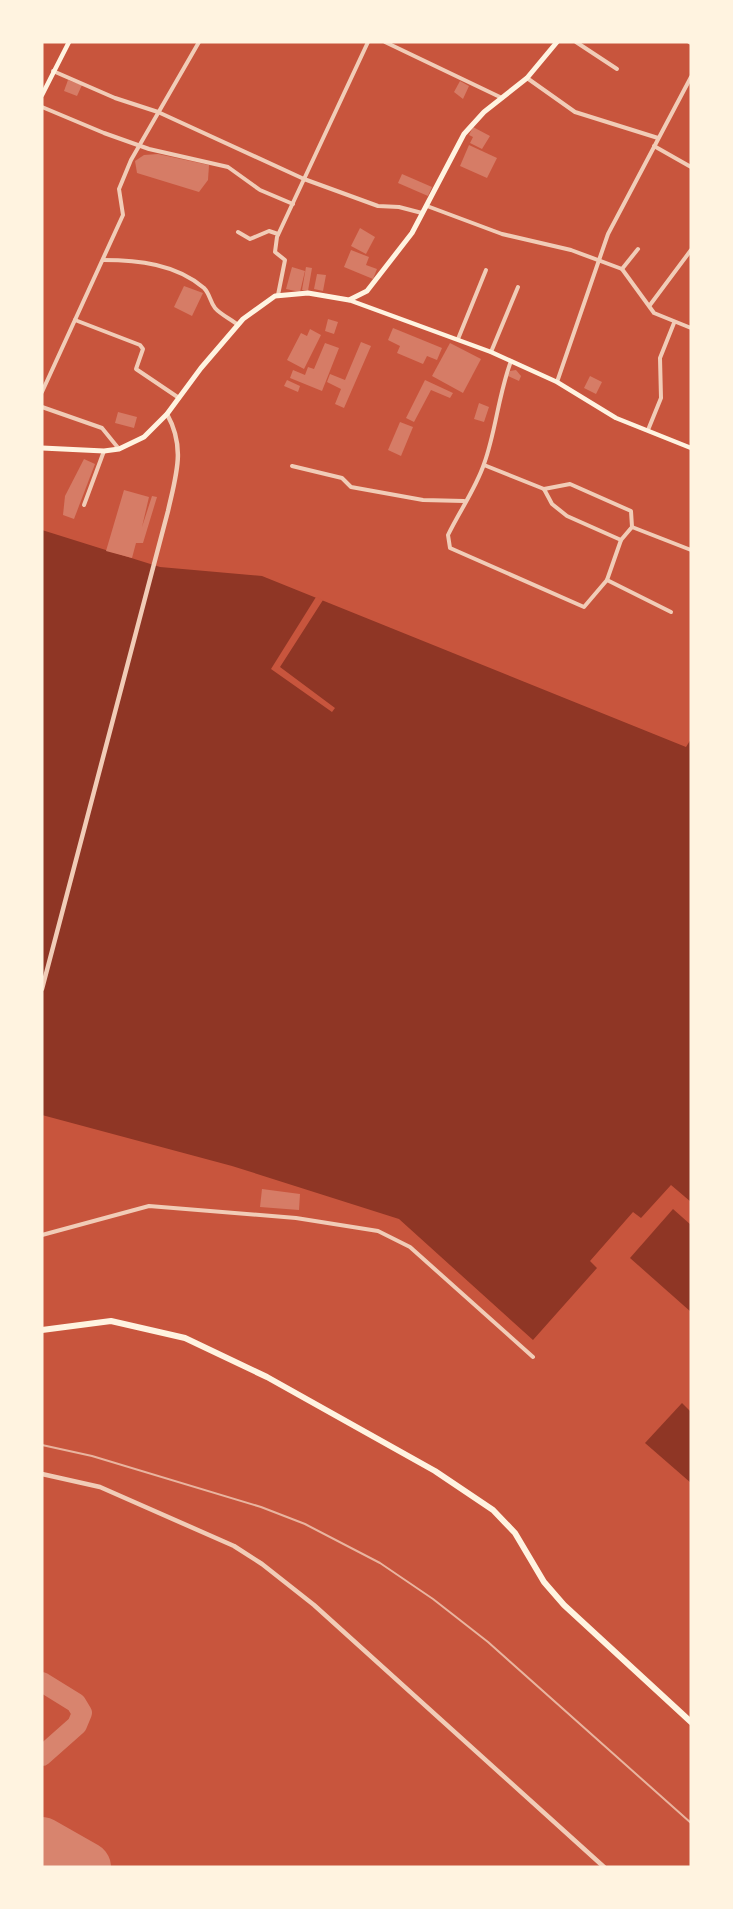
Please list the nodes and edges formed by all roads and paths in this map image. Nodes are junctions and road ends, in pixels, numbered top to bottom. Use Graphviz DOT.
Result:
graph roads {
  1 [pos="69,42"];
  2 [pos="199,42"];
  3 [pos="368,42"];
  4 [pos="385,42"];
  5 [pos="557,42"];
  6 [pos="576,42"];
  7 [pos="617,69"];
  8 [pos="53,71"];
  9 [pos="691,76"];
  10 [pos="527,78"];
  11 [pos="44,84"];
  12 [pos="42,95"];
  13 [pos="503,99"];
  14 [pos="42,107"];
  15 [pos="158,112"];
  16 [pos="658,138"];
  17 [pos="139,145"];
  18 [pos="654,146"];
  19 [pos="691,167"];
  20 [pos="304,179"];
  21 [pos="293,204"];
  22 [pos="427,206"];
  23 [pos="423,214"];
  24 [pos="237,232"];
  25 [pos="278,234"];
  26 [pos="638,249"];
  27 [pos="691,250"];
  28 [pos="103,260"];
  29 [pos="598,260"];
  30 [pos="622,269"];
  31 [pos="486,270"];
  32 [pos="518,287"];
  33 [pos="278,296"];
  34 [pos="349,300"];
  35 [pos="650,305"];
  36 [pos="75,320"];
  37 [pos="674,323"];
  38 [pos="238,325"];
  39 [pos="691,328"];
  40 [pos="458,339"];
  41 [pos="490,352"];
  42 [pos="511,361"];
  43 [pos="556,382"];
  44 [pos="42,392"];
  45 [pos="179,398"];
  46 [pos="42,407"];
  47 [pos="167,414"];
  48 [pos="648,430"];
  49 [pos="42,447"];
  50 [pos="691,448"];
  51 [pos="119,449"];
  52 [pos="104,451"];
  53 [pos="484,465"];
  54 [pos="292,466"];
  55 [pos="544,489"];
  56 [pos="465,501"];
  57 [pos="84,505"];
  58 [pos="632,527"];
  59 [pos="621,540"];
  60 [pos="691,550"];
  61 [pos="607,580"];
  62 [pos="671,612"];
  63 [pos="42,989"];
  64 [pos="42,1235"];
  65 [pos="42,1330"];
  66 [pos="533,1357"];
  67 [pos="42,1474"];
  68 [pos="691,1722"];
  69 [pos="604,1867"];
  1 -- 8 [label="main road"];
  2 -- 15 [label="street"];
  3 -- 20 [label="street"];
  4 -- 13 [label="street"];
  5 -- 10 [label="main road"];
  6 -- 7 [label="street"];
  8 -- 11 [label="main road"];
  8 -- 15 [label="street"];
  9 -- 16 [label="street"];
  10 -- 13 [label="main road"];
  10 -- 16 [label="street"];
  11 -- 12 [label="main road"];
  13 -- 22 [label="main road"];
  14 -- 17 [label="street"];
  15 -- 17 [label="street"];
  15 -- 20 [label="street"];
  16 -- 18 [label="street"];
  17 -- 21 [label="street"];
  17 -- 28 [label="street"];
  18 -- 19 [label="street"];
  18 -- 29 [label="street"];
  20 -- 21 [label="street"];
  20 -- 23 [label="street"];
  21 -- 25 [label="street"];
  22 -- 23 [label="main road"];
  22 -- 29 [label="street"];
  23 -- 34 [label="main road"];
  24 -- 25 [label="street"];
  25 -- 33 [label="street"];
  26 -- 30 [label="street"];
  27 -- 35 [label="street"];
  28 -- 36 [label="street"];
  28 -- 38 [label="street"];
  29 -- 30 [label="street"];
  29 -- 43 [label="street"];
  30 -- 35 [label="street"];
  31 -- 40 [label="street"];
  32 -- 41 [label="street"];
  33 -- 34 [label="main road"];
  33 -- 38 [label="main road"];
  34 -- 40 [label="main road"];
  35 -- 37 [label="street"];
  36 -- 44 [label="street"];
  36 -- 45 [label="street"];
  37 -- 39 [label="street"];
  37 -- 48 [label="street"];
  38 -- 45 [label="main road"];
  40 -- 41 [label="main road"];
  41 -- 42 [label="main road"];
  42 -- 43 [label="main road"];
  42 -- 53 [label="street"];
  43 -- 48 [label="main road"];
  45 -- 47 [label="main road"];
  46 -- 51 [label="street"];
  47 -- 51 [label="main road"];
  47 -- 63 [label="street"];
  48 -- 50 [label="main road"];
  49 -- 52 [label="main road"];
  51 -- 52 [label="main road"];
  52 -- 57 [label="street"];
  53 -- 55 [label="street"];
  53 -- 56 [label="street"];
  54 -- 56 [label="street"];
  55 -- 58 [label="street"];
  55 -- 59 [label="street"];
  56 -- 61 [label="street"];
  58 -- 59 [label="street"];
  58 -- 60 [label="street"];
  59 -- 61 [label="street"];
  61 -- 62 [label="street"];
  64 -- 66 [label="street"];
  65 -- 68 [label="highway"];
  67 -- 69 [label="street"];
}
